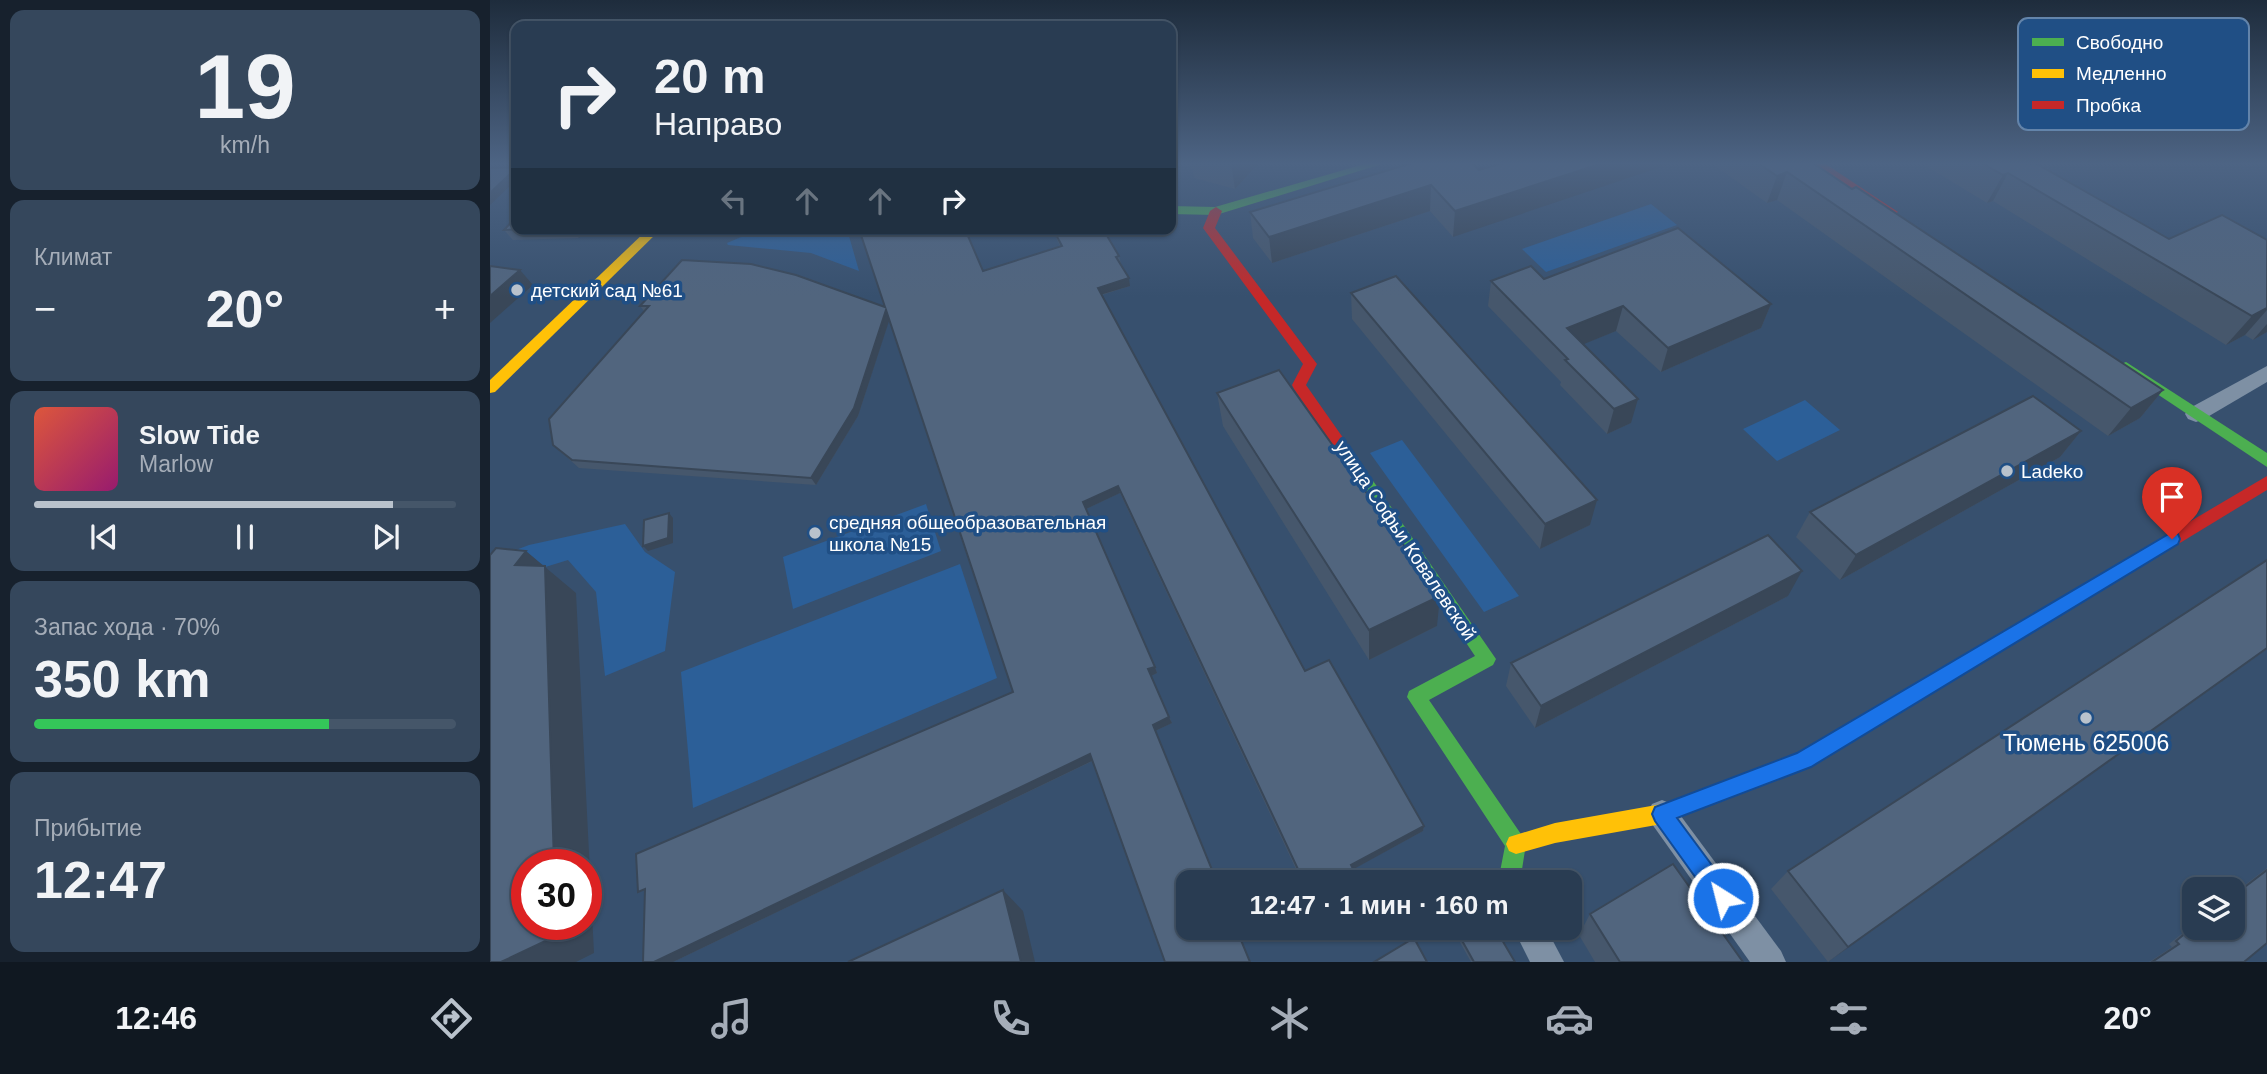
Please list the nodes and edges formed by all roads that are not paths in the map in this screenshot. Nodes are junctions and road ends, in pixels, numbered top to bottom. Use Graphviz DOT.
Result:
graph roads {
  1 [pos="1227,208"];
  2 [pos="1885,208"];
  3 [pos="1176,209"];
  4 [pos="1216,211"];
  5 [pos="1902,219"];
  6 [pos="650,235"];
  7 [pos="2112,358"];
  8 [pos="2267,373"];
  9 [pos="490,388"];
  10 [pos="2196,414"];
  11 [pos="2267,461"];
  12 [pos="2267,482"];
  13 [pos="1662,814"];
  14 [pos="1516,844"];
  15 [pos="1512,870"];
  16 [pos="1536,940"];
  17 [pos="1548,962"];
  18 [pos="1770,962"];
  1 -- 4 [label="street"];
  2 -- 5 [label="street"];
  3 -- 4 [label="street"];
  4 -- 14 [label="street, улица Софьи Ковалевской"];
  6 -- 9 [label="street"];
  7 -- 10 [label="street"];
  8 -- 10 [label="street"];
  10 -- 11 [label="street"];
  12 -- 13 [label="street"];
  13 -- 14 [label="street"];
  13 -- 18 [label="street"];
  14 -- 15 [label="street"];
  16 -- 17 [label="street"];
}
